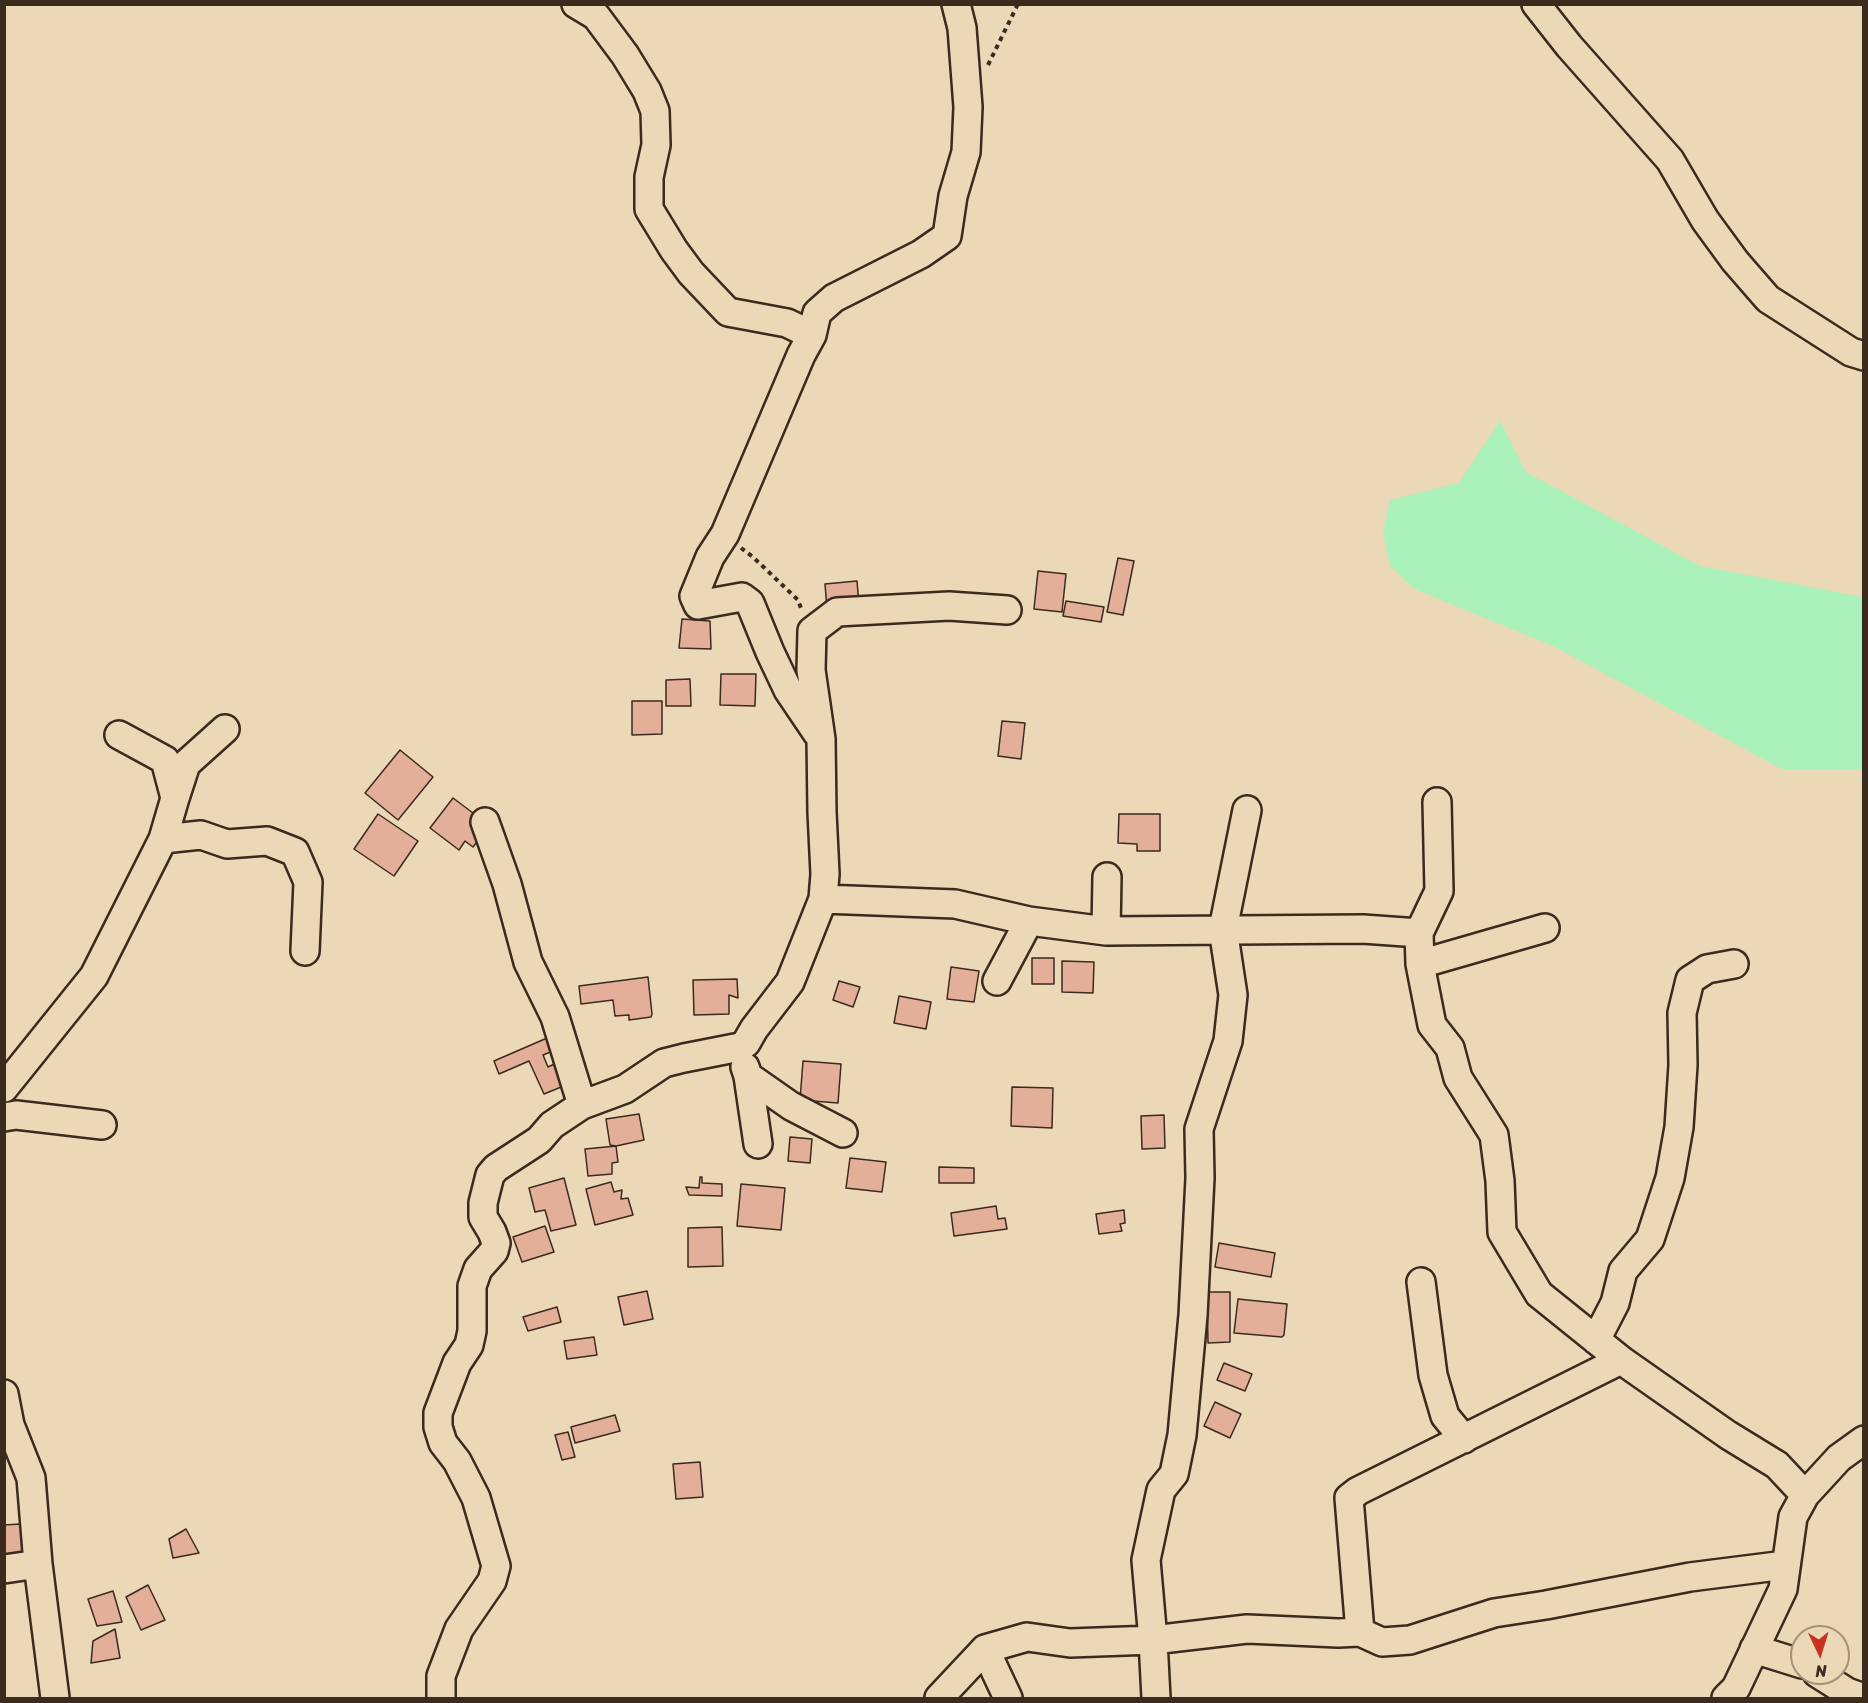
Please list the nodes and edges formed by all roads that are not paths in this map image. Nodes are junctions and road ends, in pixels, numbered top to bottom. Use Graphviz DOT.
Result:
graph roads {
  1 [pos="576,4"];
  2 [pos="956,4"];
  3 [pos="1536,4"];
  4 [pos="812,335"];
  5 [pos="1863,356"];
  6 [pos="1007,610"];
  7 [pos="225,729"];
  8 [pos="119,735"];
  9 [pos="821,739"];
  10 [pos="175,798"];
  11 [pos="1437,802"];
  12 [pos="1247,810"];
  13 [pos="485,822"];
  14 [pos="163,839"];
  15 [pos="1107,878"];
  16 [pos="823,898"];
  17 [pos="1029,921"];
  18 [pos="1545,928"];
  19 [pos="1223,929"];
  20 [pos="1106,931"];
  21 [pos="1419,933"];
  22 [pos="305,951"];
  23 [pos="1420,964"];
  24 [pos="1734,964"];
  25 [pos="997,981"];
  26 [pos="727,1050"];
  27 [pos="748,1076"];
  28 [pos="4,1088"];
  29 [pos="582,1104"];
  30 [pos="4,1117"];
  31 [pos="102,1125"];
  32 [pos="843,1133"];
  33 [pos="758,1144"];
  34 [pos="1421,1282"];
  35 [pos="1596,1340"];
  36 [pos="1621,1360"];
  37 [pos="4,1394"];
  38 [pos="1464,1439"];
  39 [pos="1863,1440"];
  40 [pos="1805,1495"];
  41 [pos="38,1564"];
  42 [pos="1785,1565"];
  43 [pos="4,1569"];
  44 [pos="1360,1632"];
  45 [pos="1153,1640"];
  46 [pos="985,1648"];
  47 [pos="1754,1649"];
  48 [pos="1790,1660"];
  49 [pos="1836,1685"];
  50 [pos="55,1698"];
  51 [pos="441,1698"];
  52 [pos="939,1698"];
  53 [pos="1008,1698"];
  54 [pos="1156,1698"];
  55 [pos="1726,1698"];
  56 [pos="1863,1698"];
  1 -- 4 [label="street"];
  2 -- 4 [label="street"];
  3 -- 5 [label="street"];
  4 -- 9 [label="street"];
  6 -- 9 [label="street"];
  7 -- 10 [label="street"];
  8 -- 10 [label="street"];
  9 -- 16 [label="street"];
  10 -- 14 [label="street"];
  11 -- 21 [label="street"];
  12 -- 19 [label="street"];
  13 -- 29 [label="street"];
  14 -- 22 [label="street"];
  14 -- 28 [label="street"];
  15 -- 20 [label="street"];
  16 -- 17 [label="street"];
  16 -- 26 [label="street"];
  17 -- 20 [label="street"];
  17 -- 25 [label="street"];
  18 -- 23 [label="street"];
  19 -- 20 [label="street"];
  19 -- 21 [label="street"];
  19 -- 45 [label="street"];
  21 -- 23 [label="street"];
  23 -- 35 [label="street"];
  24 -- 35 [label="street"];
  26 -- 27 [label="street"];
  26 -- 29 [label="street"];
  27 -- 32 [label="street"];
  27 -- 33 [label="street"];
  29 -- 51 [label="street"];
  30 -- 31 [label="street"];
  34 -- 38 [label="street"];
  35 -- 36 [label="street"];
  36 -- 38 [label="street"];
  36 -- 40 [label="street"];
  37 -- 41 [label="street"];
  38 -- 44 [label="street"];
  39 -- 40 [label="street"];
  40 -- 42 [label="street"];
  41 -- 43 [label="street"];
  41 -- 50 [label="street"];
  42 -- 44 [label="street"];
  42 -- 47 [label="street"];
  44 -- 45 [label="street"];
  45 -- 46 [label="street"];
  45 -- 54 [label="street"];
  46 -- 52 [label="street"];
  46 -- 53 [label="street"];
  47 -- 48 [label="street"];
  47 -- 55 [label="street"];
  49 -- 56 [label="street"];
}
